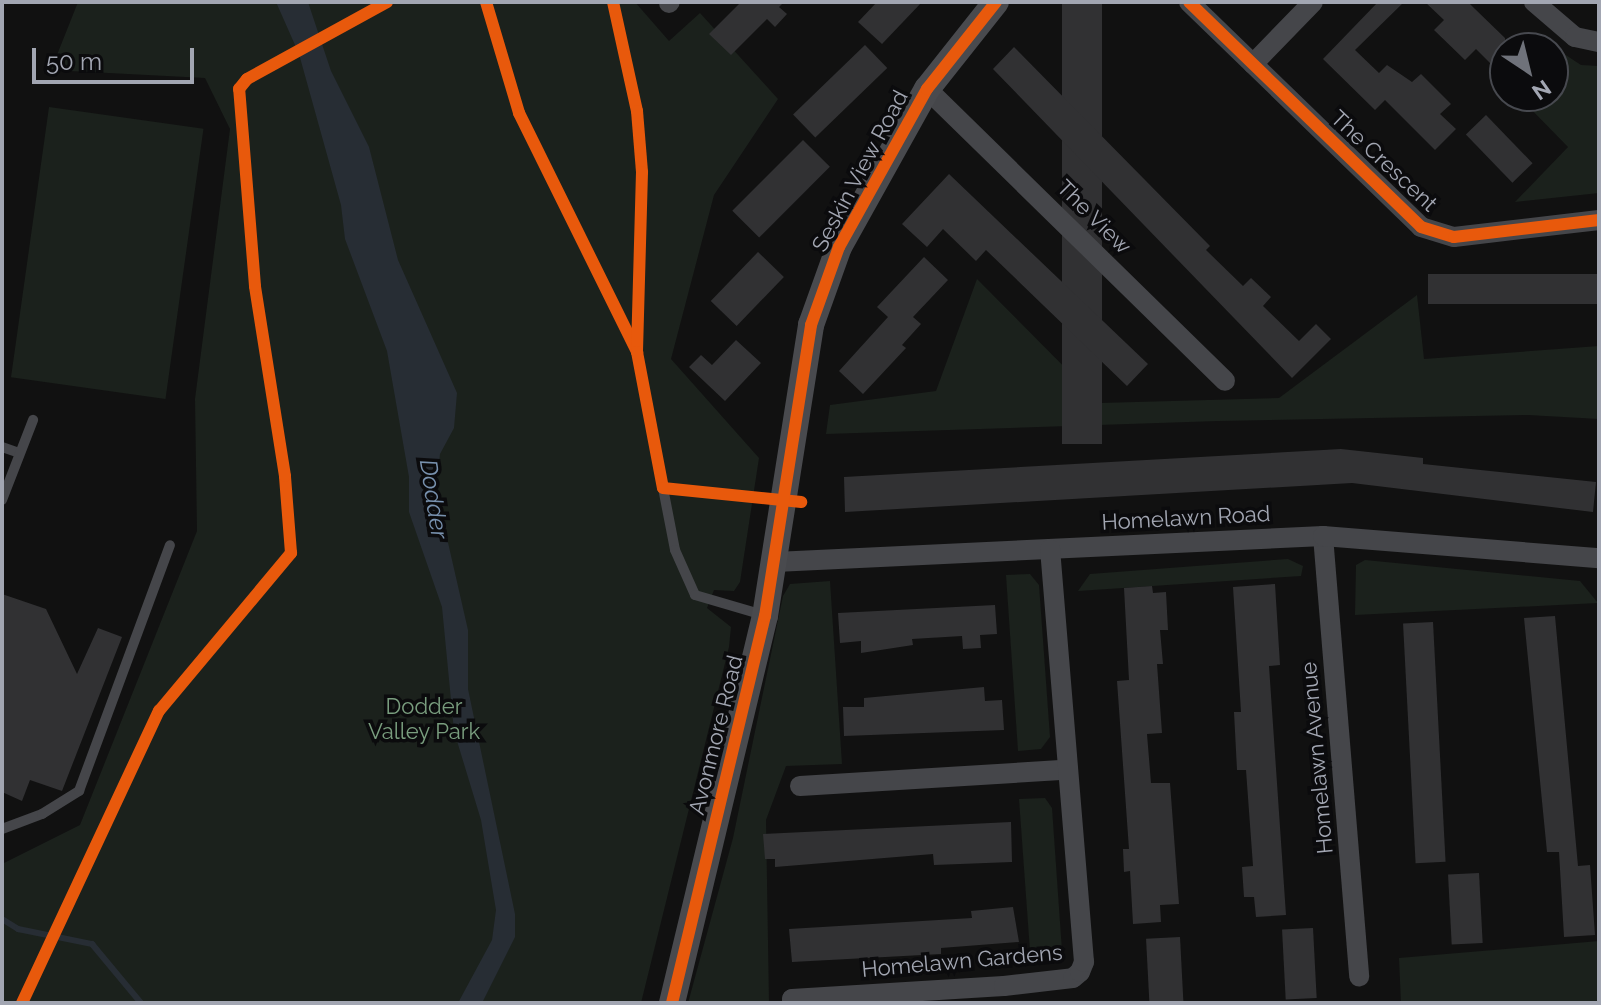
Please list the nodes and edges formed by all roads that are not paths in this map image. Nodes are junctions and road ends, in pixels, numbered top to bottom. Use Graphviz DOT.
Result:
graph roads {
  1 [pos="996,2"];
  2 [pos="1189,2"];
  3 [pos="1313,2"];
  4 [pos="1534,2"];
  5 [pos="1599,42"];
  6 [pos="1253,64"];
  7 [pos="927,89"];
  8 [pos="1599,220"];
  9 [pos="1225,381"];
  10 [pos="33,420"];
  11 [pos="2,447"];
  12 [pos="19,453"];
  13 [pos="786,475"];
  14 [pos="663,488"];
  15 [pos="2,500"];
  16 [pos="1323,536"];
  17 [pos="170,545"];
  18 [pos="1050,549"];
  19 [pos="1599,558"];
  20 [pos="775,562"];
  21 [pos="765,616"];
  22 [pos="1065,770"];
  23 [pos="800,786"];
  24 [pos="2,829"];
  25 [pos="1359,977"];
  26 [pos="672,1003"];
  27 [pos="792,1003"];
  1 -- 7 [label="street, Seskin View Road"];
  2 -- 6 [label="street, The Crescent"];
  3 -- 6 [label="street"];
  4 -- 5 [label="street"];
  6 -- 8 [label="street, The Crescent"];
  7 -- 9 [label="street, The View"];
  7 -- 13 [label="street, Seskin View Road"];
  10 -- 12 [label="lane"];
  11 -- 12 [label="lane"];
  12 -- 15 [label="lane"];
  13 -- 20 [label="street, Avonmore Road"];
  14 -- 21 [label="lane"];
  16 -- 18 [label="street, Homelawn Road"];
  16 -- 19 [label="street, Homelawn Road"];
  16 -- 25 [label="street, Homelawn Avenue"];
  17 -- 24 [label="lane"];
  18 -- 20 [label="street, Homelawn Road"];
  18 -- 22 [label="street, Homelawn Gardens"];
  20 -- 21 [label="street, Avonmore Road"];
  21 -- 26 [label="street, Avonmore Road"];
  22 -- 23 [label="street"];
  22 -- 27 [label="street, Homelawn Gardens"];
}
